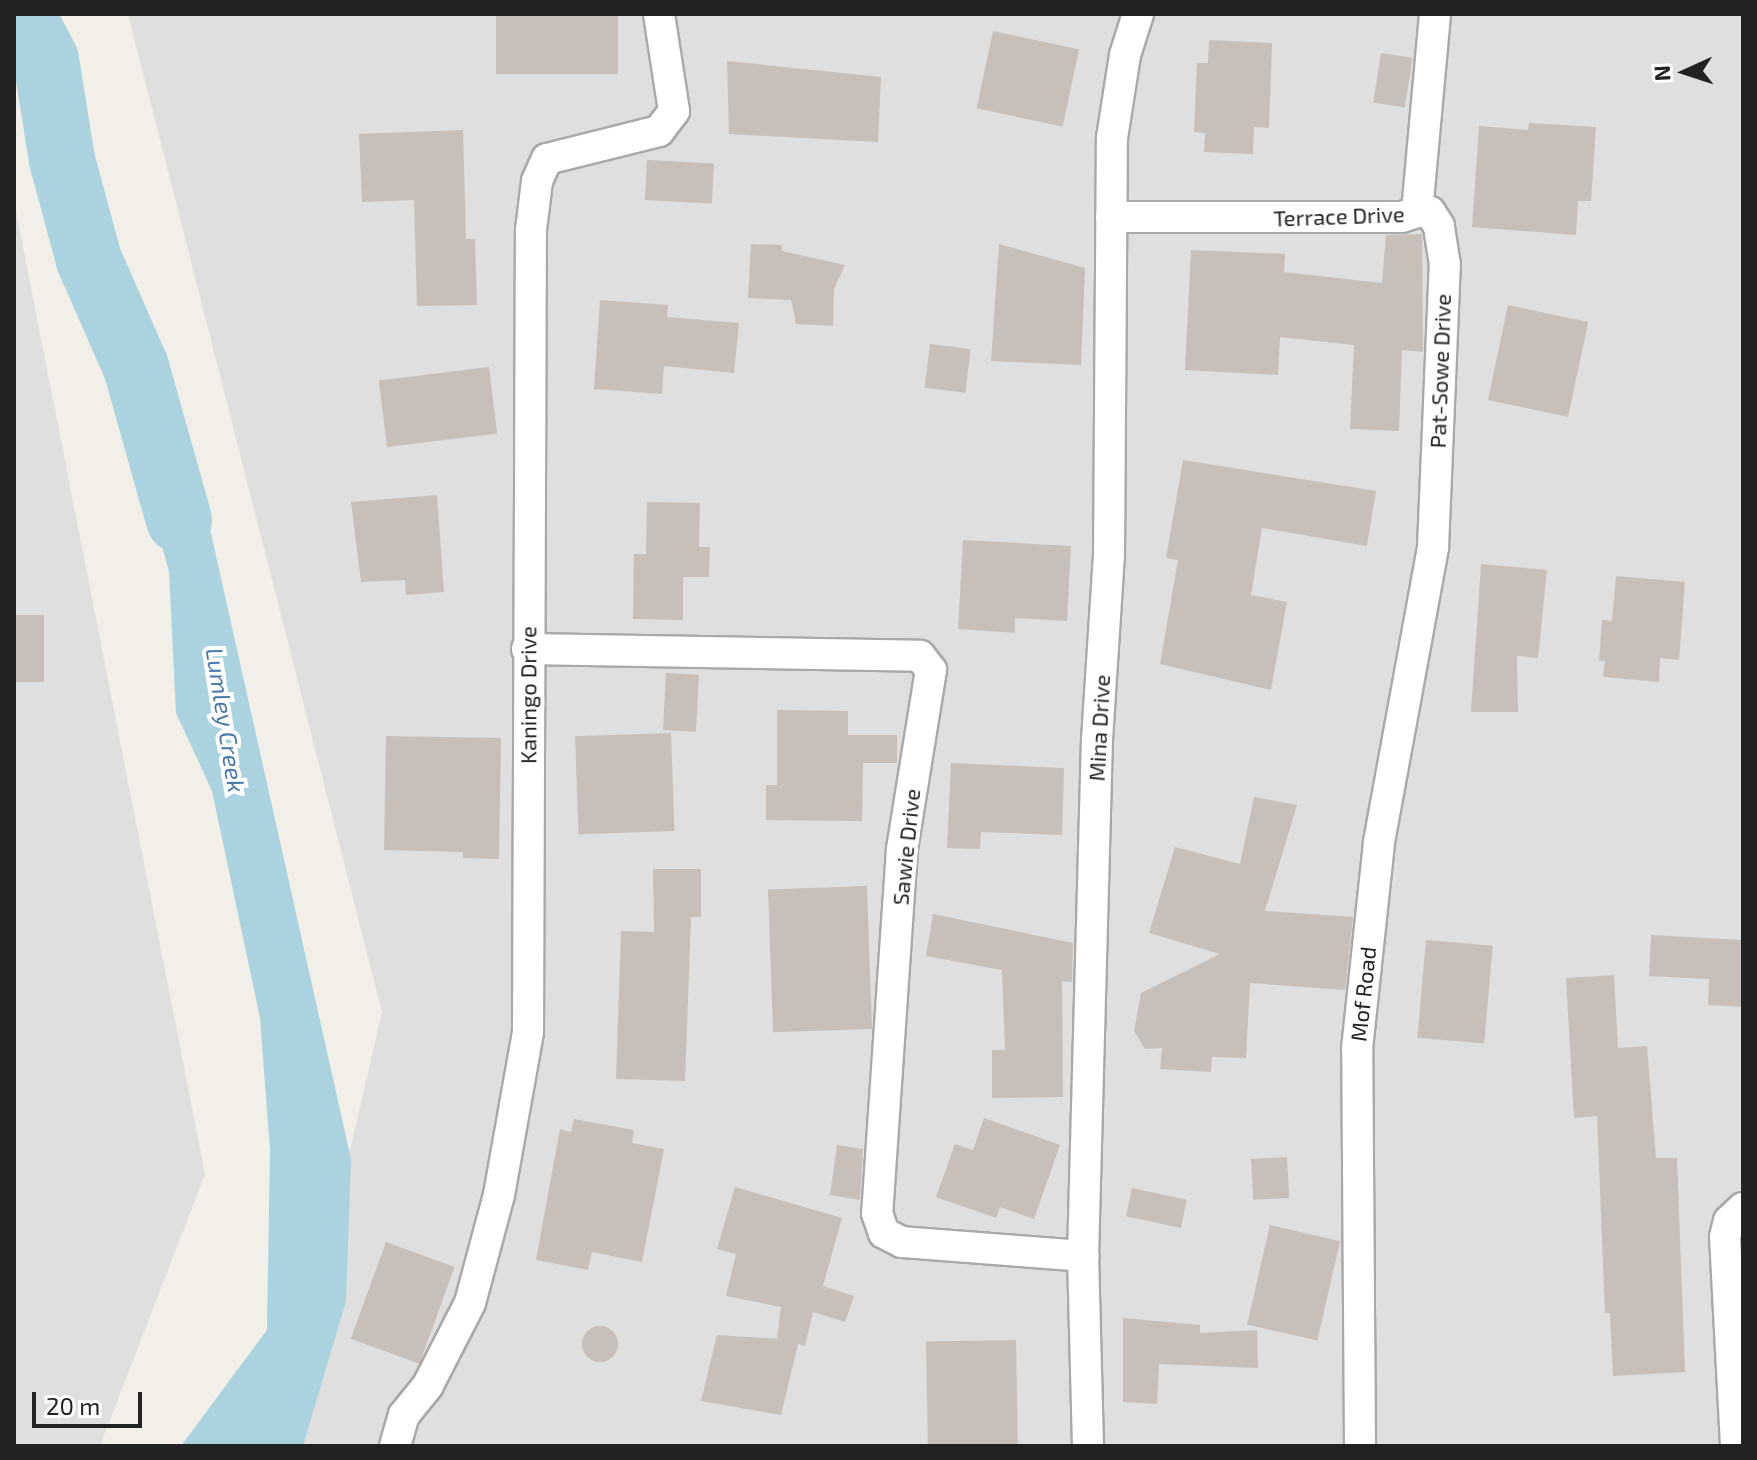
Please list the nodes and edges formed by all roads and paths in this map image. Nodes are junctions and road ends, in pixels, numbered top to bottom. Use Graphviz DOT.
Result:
graph roads {
  1 [pos="659,14"];
  2 [pos="1138,14"];
  3 [pos="1435,14"];
  4 [pos="1417,212"];
  5 [pos="1111,217"];
  6 [pos="1433,547"];
  7 [pos="527,649"];
  8 [pos="1743,1208"];
  9 [pos="1083,1256"];
  10 [pos="395,1446"];
  11 [pos="1088,1446"];
  12 [pos="1360,1446"];
  13 [pos="1736,1446"];
  1 -- 7 [label="street, Kaningo Drive"];
  2 -- 5 [label="street, Mina Drive"];
  3 -- 4 [label="street, Terrace Drive"];
  4 -- 5 [label="street, Terrace Drive"];
  4 -- 6 [label="street, Pat-Sowe Drive"];
  5 -- 9 [label="street, Mina Drive"];
  6 -- 12 [label="street, Mof Road"];
  7 -- 9 [label="street, Sawie Drive"];
  7 -- 10 [label="street, Kaningo Drive"];
  8 -- 13 [label="street"];
  9 -- 11 [label="street, Mina Drive"];
}
